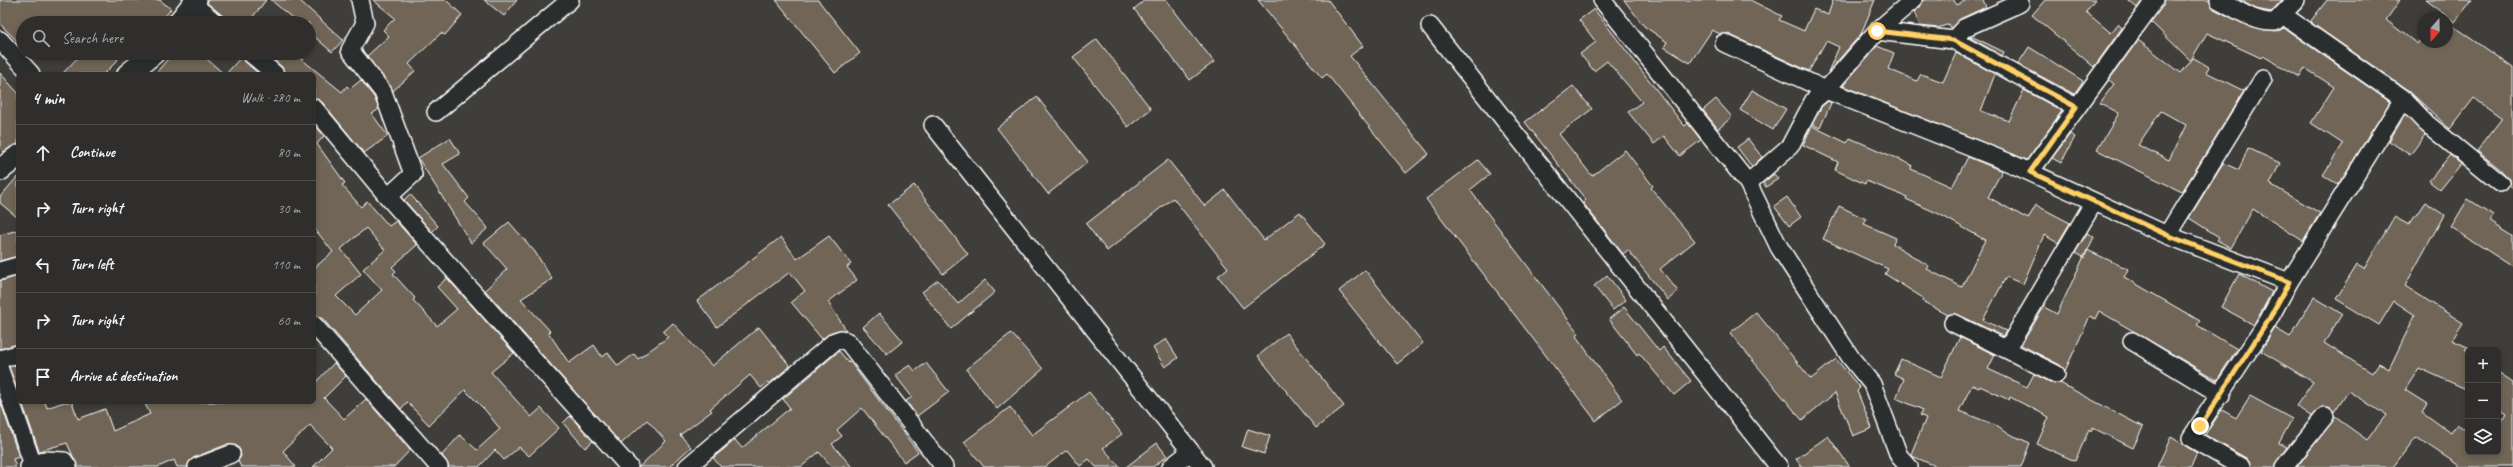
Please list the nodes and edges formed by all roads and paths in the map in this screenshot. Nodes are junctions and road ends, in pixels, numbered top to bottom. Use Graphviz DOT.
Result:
graph roads {
  1 [pos="360,0"];
  2 [pos="570,0"];
  3 [pos="1602,0"];
  4 [pos="1913,0"];
  5 [pos="2155,0"];
  6 [pos="2219,0"];
  7 [pos="2296,0"];
  8 [pos="194,2"];
  9 [pos="2020,3"];
  10 [pos="183,16"];
  11 [pos="209,16"];
  12 [pos="2283,16"];
  13 [pos="1430,26"];
  14 [pos="1877,31"];
  15 [pos="0,40"];
  16 [pos="1953,40"];
  17 [pos="1724,43"];
  18 [pos="16,58"];
  19 [pos="18,60"];
  20 [pos="145,60"];
  21 [pos="258,60"];
  22 [pos="29,72"];
  23 [pos="130,72"];
  24 [pos="273,72"];
  25 [pos="2263,79"];
  26 [pos="1826,90"];
  27 [pos="2403,99"];
  28 [pos="2076,107"];
  29 [pos="316,110"];
  30 [pos="436,112"];
  31 [pos="933,125"];
  32 [pos="16,158"];
  33 [pos="0,170"];
  34 [pos="2030,172"];
  35 [pos="1748,183"];
  36 [pos="2500,183"];
  37 [pos="388,197"];
  38 [pos="2094,202"];
  39 [pos="2167,235"];
  40 [pos="16,267"];
  41 [pos="0,271"];
  42 [pos="2289,282"];
  43 [pos="1953,323"];
  44 [pos="316,327"];
  45 [pos="2132,341"];
  46 [pos="2006,349"];
  47 [pos="16,355"];
  48 [pos="0,359"];
  49 [pos="0,370"];
  50 [pos="2056,374"];
  51 [pos="2221,395"];
  52 [pos="2325,416"];
  53 [pos="1190,452"];
  54 [pos="231,454"];
  55 [pos="31,466"];
  56 [pos="68,467"];
  57 [pos="197,467"];
  58 [pos="438,467"];
  59 [pos="629,467"];
  60 [pos="687,467"];
  61 [pos="944,467"];
  62 [pos="1171,467"];
  63 [pos="1203,467"];
  64 [pos="1779,467"];
  65 [pos="1909,467"];
  66 [pos="2241,467"];
  67 [pos="2284,467"];
  1 -- 37 [label="street"];
  2 -- 30 [label="street"];
  3 -- 35 [label="street"];
  4 -- 14 [label="street"];
  5 -- 28 [label="street"];
  6 -- 12 [label="street"];
  7 -- 12 [label="street"];
  8 -- 10 [label="street"];
  8 -- 11 [label="street"];
  9 -- 16 [label="street"];
  12 -- 27 [label="street"];
  13 -- 64 [label="street"];
  14 -- 16 [label="street"];
  14 -- 26 [label="street"];
  15 -- 18 [label="street"];
  16 -- 28 [label="street"];
  17 -- 26 [label="street"];
  19 -- 22 [label="street"];
  20 -- 23 [label="street"];
  21 -- 24 [label="street"];
  25 -- 39 [label="street"];
  26 -- 34 [label="street"];
  26 -- 35 [label="street"];
  27 -- 36 [label="street"];
  27 -- 42 [label="street"];
  28 -- 34 [label="street"];
  29 -- 37 [label="street"];
  31 -- 53 [label="street"];
  32 -- 33 [label="street"];
  34 -- 38 [label="street"];
  35 -- 65 [label="street"];
  37 -- 59 [label="street"];
  38 -- 39 [label="street"];
  38 -- 46 [label="street"];
  39 -- 42 [label="street"];
  40 -- 41 [label="street"];
  42 -- 51 [label="street"];
  43 -- 46 [label="street"];
  44 -- 58 [label="street"];
  45 -- 51 [label="street"];
  46 -- 50 [label="street"];
  47 -- 48 [label="street"];
  49 -- 55 [label="street"];
  51 -- 66 [label="street"];
  52 -- 67 [label="street"];
  53 -- 62 [label="street"];
  53 -- 63 [label="street"];
  54 -- 57 [label="street"];
  55 -- 56 [label="street"];
  60 -- 61 [label="street"];
}
